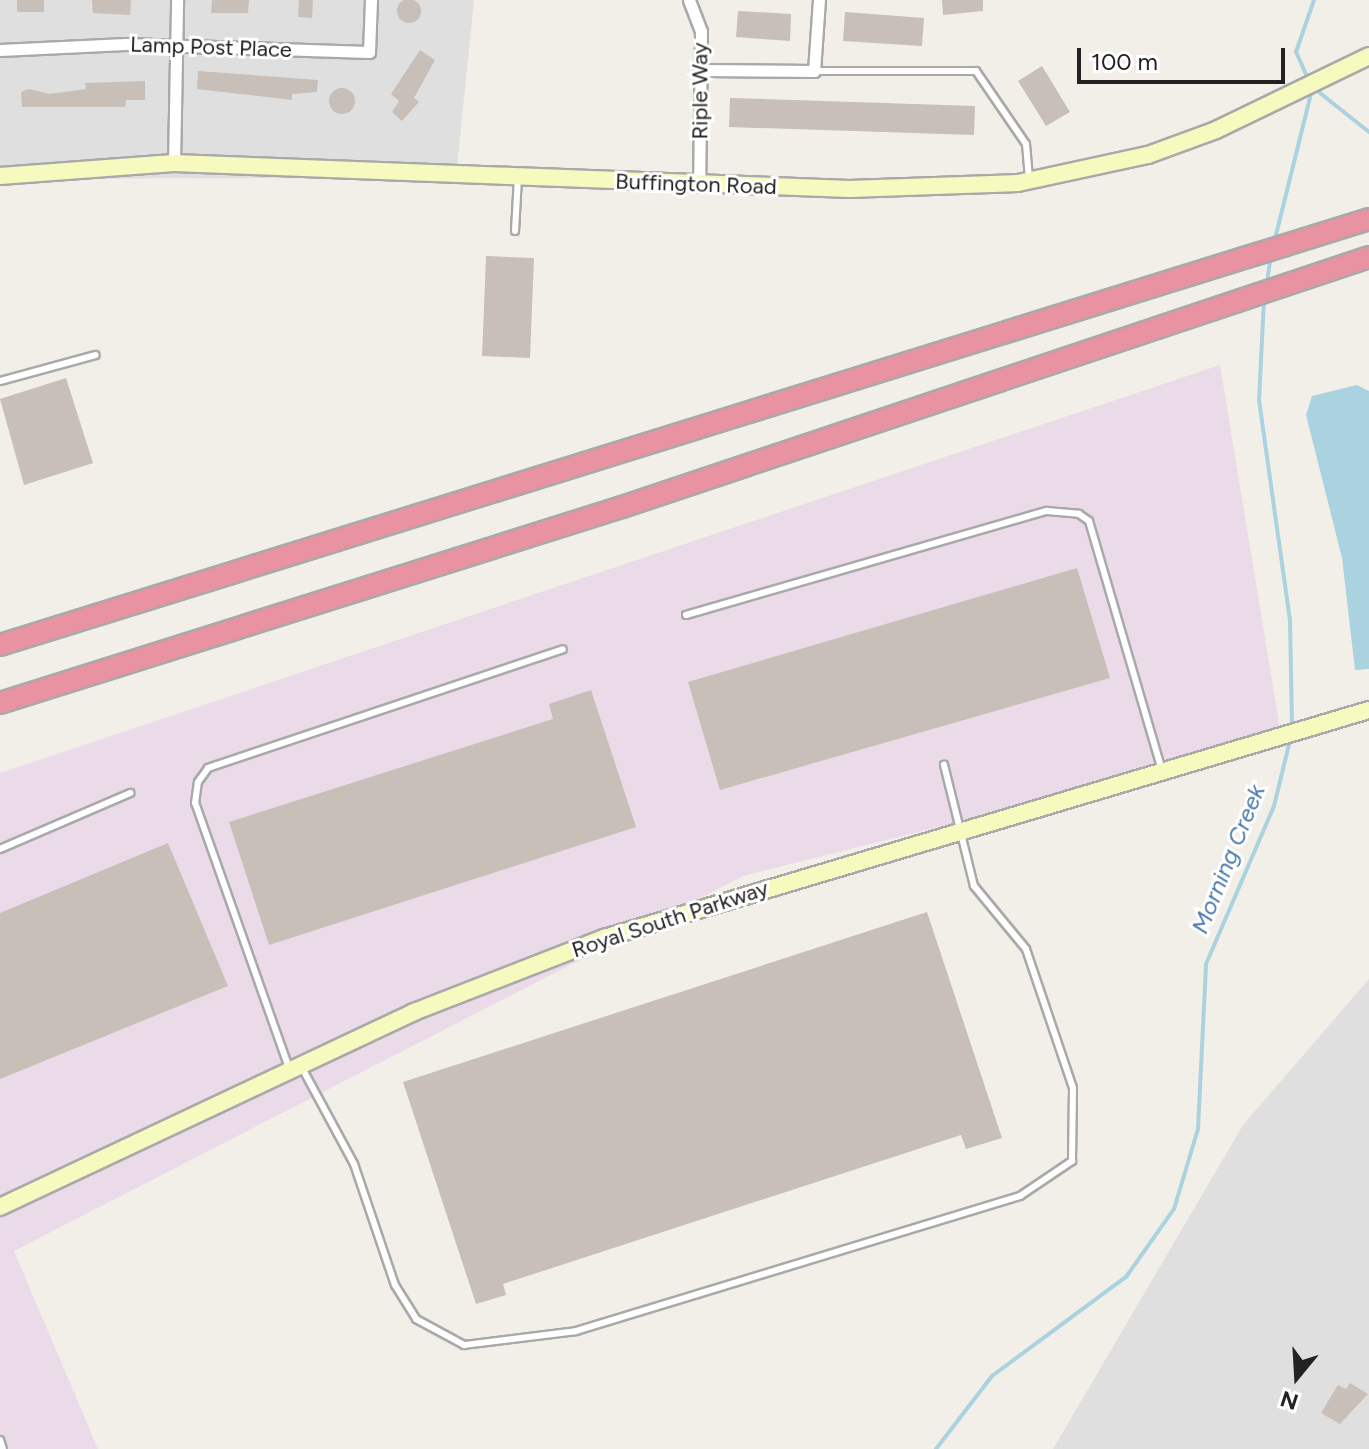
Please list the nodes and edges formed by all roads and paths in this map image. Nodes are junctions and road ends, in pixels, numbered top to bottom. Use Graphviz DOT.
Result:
graph roads {
  1 [pos="177,0"];
  2 [pos="371,0"];
  3 [pos="689,0"];
  4 [pos="819,0"];
  5 [pos="176,45"];
  6 [pos="0,50"];
  7 [pos="1369,56"];
  8 [pos="703,70"];
  9 [pos="814,71"];
  10 [pos="174,163"];
  11 [pos="0,176"];
  12 [pos="518,178"];
  13 [pos="1029,181"];
  14 [pos="699,184"];
  15 [pos="1369,219"];
  16 [pos="515,231"];
  17 [pos="1369,257"];
  18 [pos="96,355"];
  19 [pos="0,381"];
  20 [pos="686,615"];
  21 [pos="0,645"];
  22 [pos="563,649"];
  23 [pos="0,703"];
  24 [pos="1369,710"];
  25 [pos="944,765"];
  26 [pos="1162,771"];
  27 [pos="130,793"];
  28 [pos="957,831"];
  29 [pos="0,849"];
  30 [pos="295,1068"];
  31 [pos="0,1207"];
  32 [pos="0,1440"];
  33 [pos="3,1449"];
  1 -- 5 [label="street"];
  2 -- 5 [label="street, Lamp Post Place"];
  3 -- 8 [label="street, Riple Way"];
  4 -- 9 [label="street"];
  5 -- 6 [label="street, Lamp Post Place"];
  5 -- 10 [label="street"];
  7 -- 13 [label="street, Buffington Road"];
  8 -- 9 [label="street"];
  8 -- 14 [label="street, Riple Way"];
  9 -- 13 [label="lane"];
  10 -- 11 [label="street, Buffington Road"];
  10 -- 12 [label="street, Buffington Road"];
  12 -- 14 [label="street, Buffington Road"];
  12 -- 16 [label="lane"];
  13 -- 14 [label="street, Buffington Road"];
  15 -- 21 [label="highway"];
  17 -- 23 [label="highway"];
  18 -- 19 [label="lane"];
  20 -- 26 [label="lane"];
  22 -- 30 [label="lane"];
  24 -- 26 [label="street, Royal South Parkway"];
  25 -- 28 [label="lane"];
  26 -- 28 [label="street, Royal South Parkway"];
  27 -- 29 [label="lane"];
  28 -- 30 [label="street, Royal South Parkway"];
  28 -- 30 [label="lane"];
  30 -- 31 [label="street, Royal South Parkway"];
  32 -- 33 [label="lane"];
}
